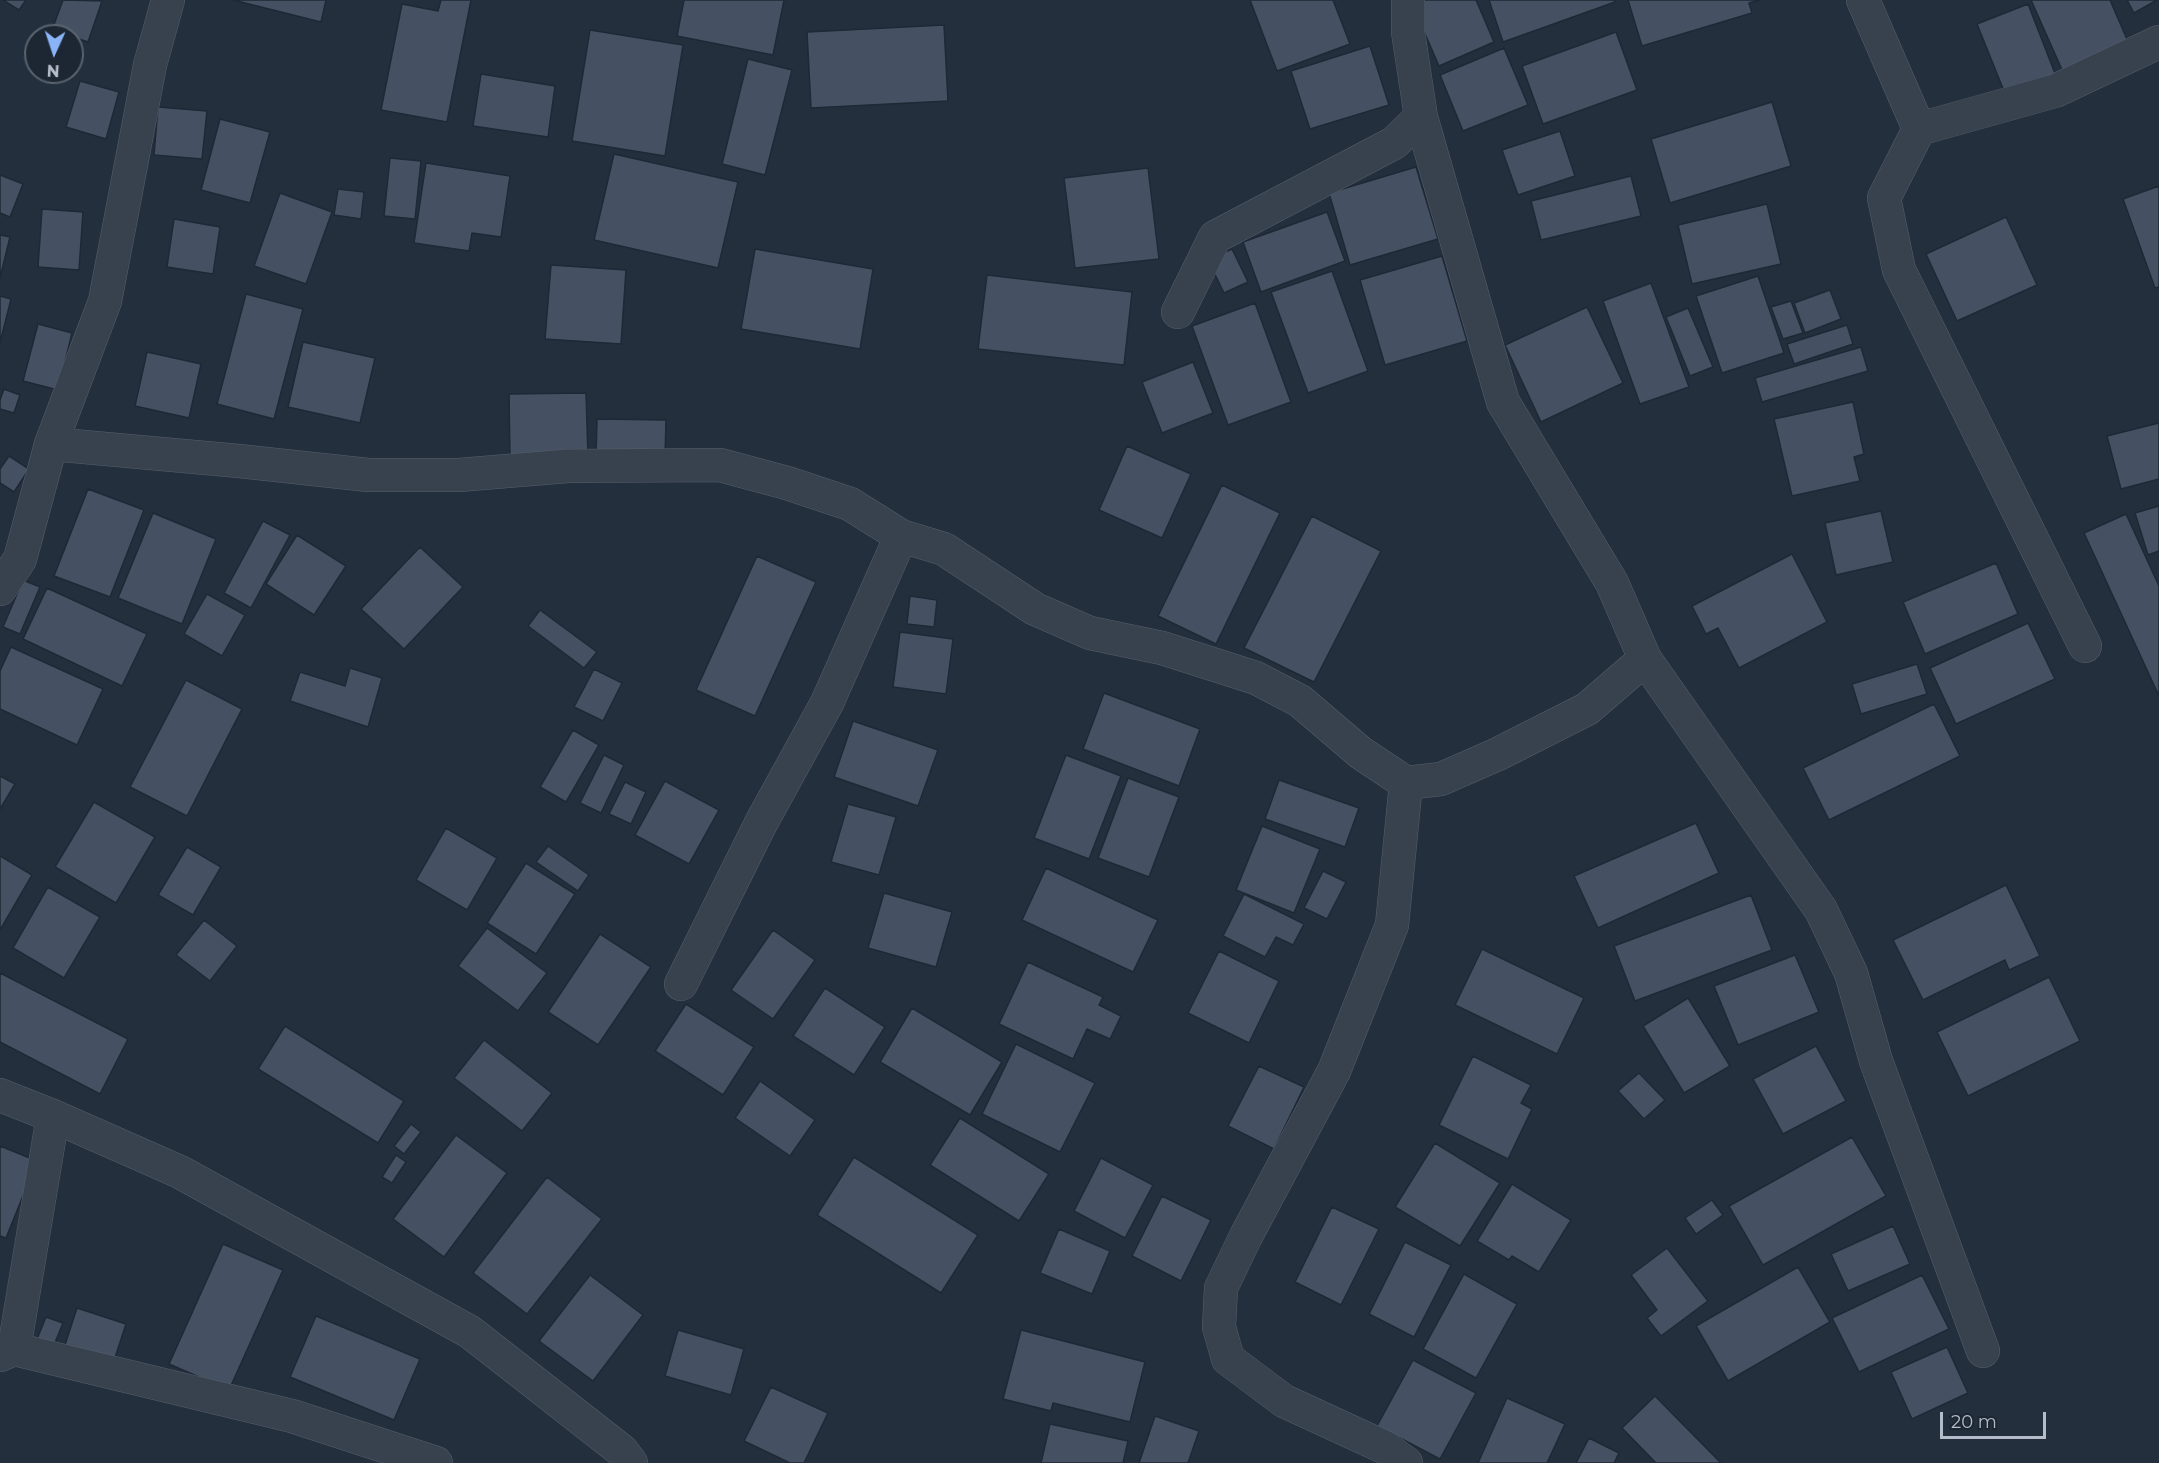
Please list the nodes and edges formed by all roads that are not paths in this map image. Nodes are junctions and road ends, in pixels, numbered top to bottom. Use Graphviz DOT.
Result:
graph roads {
  1 [pos="168,0"];
  2 [pos="1408,0"];
  3 [pos="1863,0"];
  4 [pos="2159,42"];
  5 [pos="1421,117"];
  6 [pos="1919,129"];
  7 [pos="1179,312"];
  8 [pos="51,444"];
  9 [pos="901,536"];
  10 [pos="0,590"];
  11 [pos="2085,646"];
  12 [pos="1645,659"];
  13 [pos="1406,783"];
  14 [pos="681,984"];
  15 [pos="0,1095"];
  16 [pos="53,1116"];
  17 [pos="1983,1351"];
  18 [pos="7,1352"];
  19 [pos="436,1463"];
  20 [pos="631,1463"];
  21 [pos="1406,1463"];
  1 -- 8 [label="street"];
  2 -- 5 [label="street"];
  3 -- 6 [label="street"];
  4 -- 6 [label="street"];
  5 -- 7 [label="street"];
  5 -- 12 [label="street"];
  6 -- 11 [label="street"];
  8 -- 9 [label="street"];
  8 -- 10 [label="street"];
  9 -- 13 [label="street"];
  9 -- 14 [label="street"];
  12 -- 13 [label="street"];
  12 -- 17 [label="street"];
  13 -- 21 [label="street"];
  15 -- 16 [label="street"];
  16 -- 18 [label="street"];
  16 -- 20 [label="street"];
  18 -- 19 [label="street"];
}
